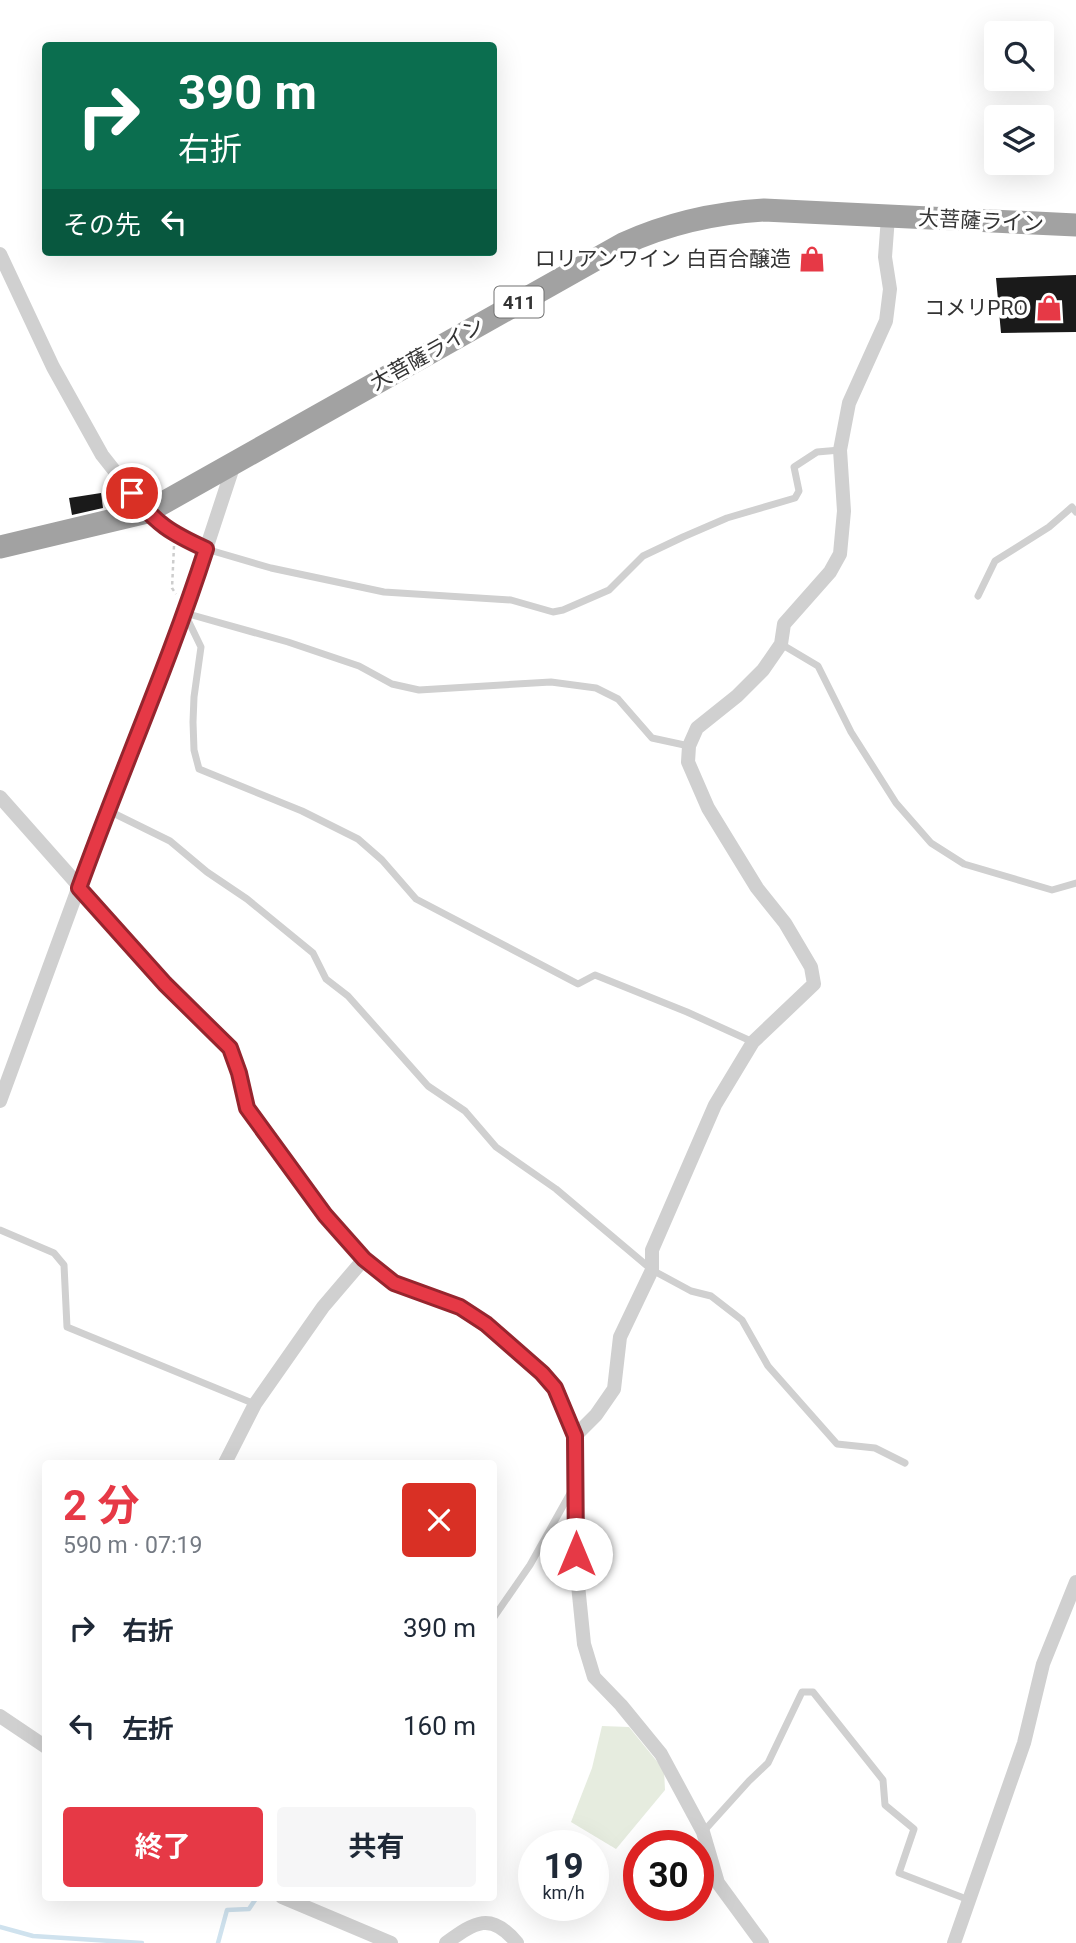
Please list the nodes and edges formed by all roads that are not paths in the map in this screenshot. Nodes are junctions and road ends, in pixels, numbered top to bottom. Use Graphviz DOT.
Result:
graph roads {
  1 [pos="888,216"];
  2 [pos="1076,225"];
  3 [pos="0,254"];
  4 [pos="840,450"];
  5 [pos="234,464"];
  6 [pos="146,512"];
  7 [pos="1076,512"];
  8 [pos="0,547"];
  9 [pos="206,549"];
  10 [pos="978,596"];
  11 [pos="185,613"];
  12 [pos="781,644"];
  13 [pos="689,746"];
  14 [pos="0,797"];
  15 [pos="107,810"];
  16 [pos="1076,883"];
  17 [pos="79,888"];
  18 [pos="753,1042"];
  19 [pos="0,1101"];
  20 [pos="0,1230"];
  21 [pos="364,1259"];
  22 [pos="652,1270"];
  23 [pos="255,1404"];
  24 [pos="575,1436"];
  25 [pos="227,1460"];
  26 [pos="905,1464"];
  27 [pos="576,1484"];
  28 [pos="1076,1582"];
  29 [pos="497,1613"];
  30 [pos="3,1723"];
  31 [pos="42,1745"];
  32 [pos="702,1830"];
  33 [pos="705,1830"];
  34 [pos="714,1870"];
  35 [pos="969,1900"];
  36 [pos="291,1901"];
  37 [pos="391,1943"];
  38 [pos="446,1943"];
  39 [pos="517,1943"];
  40 [pos="762,1943"];
  41 [pos="954,1943"];
  1 -- 2 [label="highway, 大菩薩ライン / 411"];
  1 -- 4 [label="street"];
  1 -- 5 [label="highway, 大菩薩ライン / 411"];
  3 -- 6 [label="street"];
  4 -- 9 [label="lane"];
  4 -- 12 [label="street"];
  5 -- 6 [label="highway, 大菩薩ライン / 411"];
  5 -- 9 [label="street"];
  6 -- 8 [label="highway, 大菩薩ライン / 411"];
  6 -- 9 [label="lane"];
  7 -- 10 [label="lane"];
  9 -- 11 [label="street"];
  11 -- 13 [label="lane"];
  11 -- 15 [label="street"];
  11 -- 18 [label="lane"];
  12 -- 13 [label="street"];
  12 -- 16 [label="lane"];
  13 -- 18 [label="street"];
  14 -- 17 [label="street"];
  15 -- 17 [label="street"];
  15 -- 22 [label="lane"];
  17 -- 19 [label="street"];
  17 -- 21 [label="street"];
  18 -- 22 [label="street"];
  20 -- 23 [label="lane"];
  21 -- 23 [label="street"];
  21 -- 24 [label="street"];
  22 -- 24 [label="street"];
  22 -- 26 [label="lane"];
  23 -- 25 [label="street"];
  24 -- 27 [label="street"];
  27 -- 29 [label="lane"];
  27 -- 32 [label="street"];
  28 -- 35 [label="street"];
  30 -- 31 [label="street"];
  33 -- 35 [label="lane"];
  34 -- 40 [label="street"];
  35 -- 41 [label="street"];
  36 -- 37 [label="street"];
  38 -- 39 [label="street"];
}
